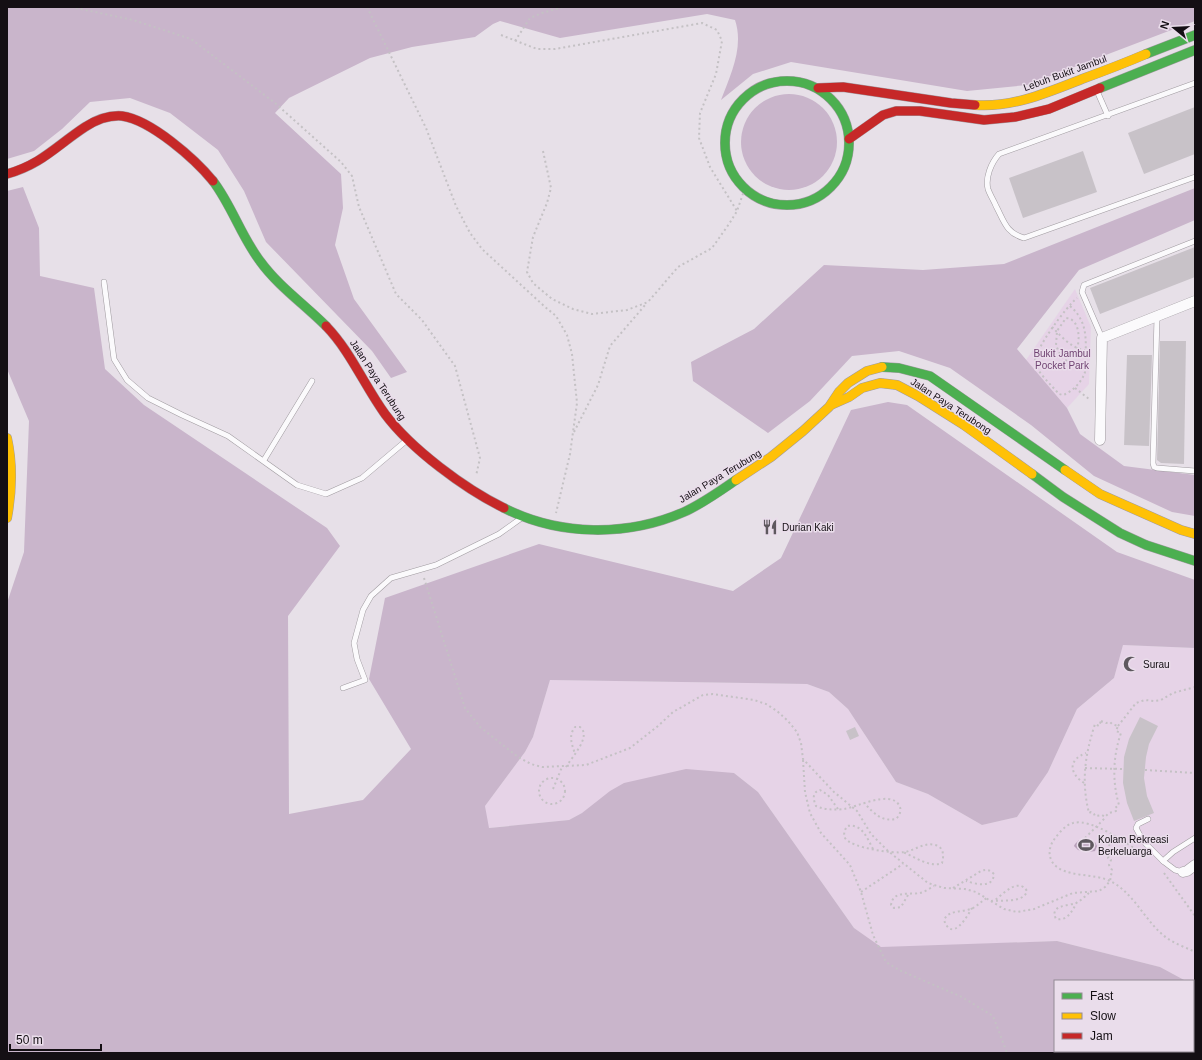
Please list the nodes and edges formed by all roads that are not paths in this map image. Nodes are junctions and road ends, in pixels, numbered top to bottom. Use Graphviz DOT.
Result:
graph roads {
  1 [pos="1195,35"];
  2 [pos="1195,50"];
  3 [pos="1195,83"];
  4 [pos="818,88"];
  5 [pos="1097,90"];
  6 [pos="1108,116"];
  7 [pos="849,139"];
  8 [pos="7,174"];
  9 [pos="1195,177"];
  10 [pos="1195,241"];
  11 [pos="104,282"];
  12 [pos="1195,301"];
  13 [pos="1157,317"];
  14 [pos="1102,338"];
  15 [pos="312,381"];
  16 [pos="830,405"];
  17 [pos="7,438"];
  18 [pos="407,440"];
  19 [pos="1100,440"];
  20 [pos="264,460"];
  21 [pos="1195,471"];
  22 [pos="522,517"];
  23 [pos="7,518"];
  24 [pos="1195,534"];
  25 [pos="1195,561"];
  26 [pos="343,688"];
  27 [pos="1148,819"];
  28 [pos="1195,838"];
  29 [pos="1163,861"];
  30 [pos="1195,865"];
  31 [pos="1183,872"];
  1 -- 4 [label="main road, Lebuh Bukit Jambul"];
  2 -- 5 [label="main road"];
  3 -- 6 [label="lane"];
  4 -- 7 [label="main road"];
  4 -- 7 [label="main road"];
  5 -- 6 [label="lane"];
  5 -- 7 [label="main road"];
  6 -- 9 [label="lane"];
  8 -- 18 [label="main road, Jalan Paya Terubung"];
  10 -- 14 [label="lane"];
  11 -- 20 [label="lane"];
  12 -- 13 [label="street"];
  13 -- 14 [label="street"];
  13 -- 21 [label="lane"];
  14 -- 19 [label="street"];
  15 -- 20 [label="lane"];
  16 -- 22 [label="main road, Jalan Paya Terubung"];
  16 -- 24 [label="main road, Jalan Paya Terubong"];
  16 -- 25 [label="main road, Jalan Paya Terubong"];
  17 -- 23 [label="main road"];
  18 -- 20 [label="lane"];
  18 -- 22 [label="main road, Jalan Paya Terubung"];
  22 -- 26 [label="lane"];
  27 -- 29 [label="lane"];
  28 -- 29 [label="lane"];
  29 -- 31 [label="lane"];
  30 -- 31 [label="street"];
}
